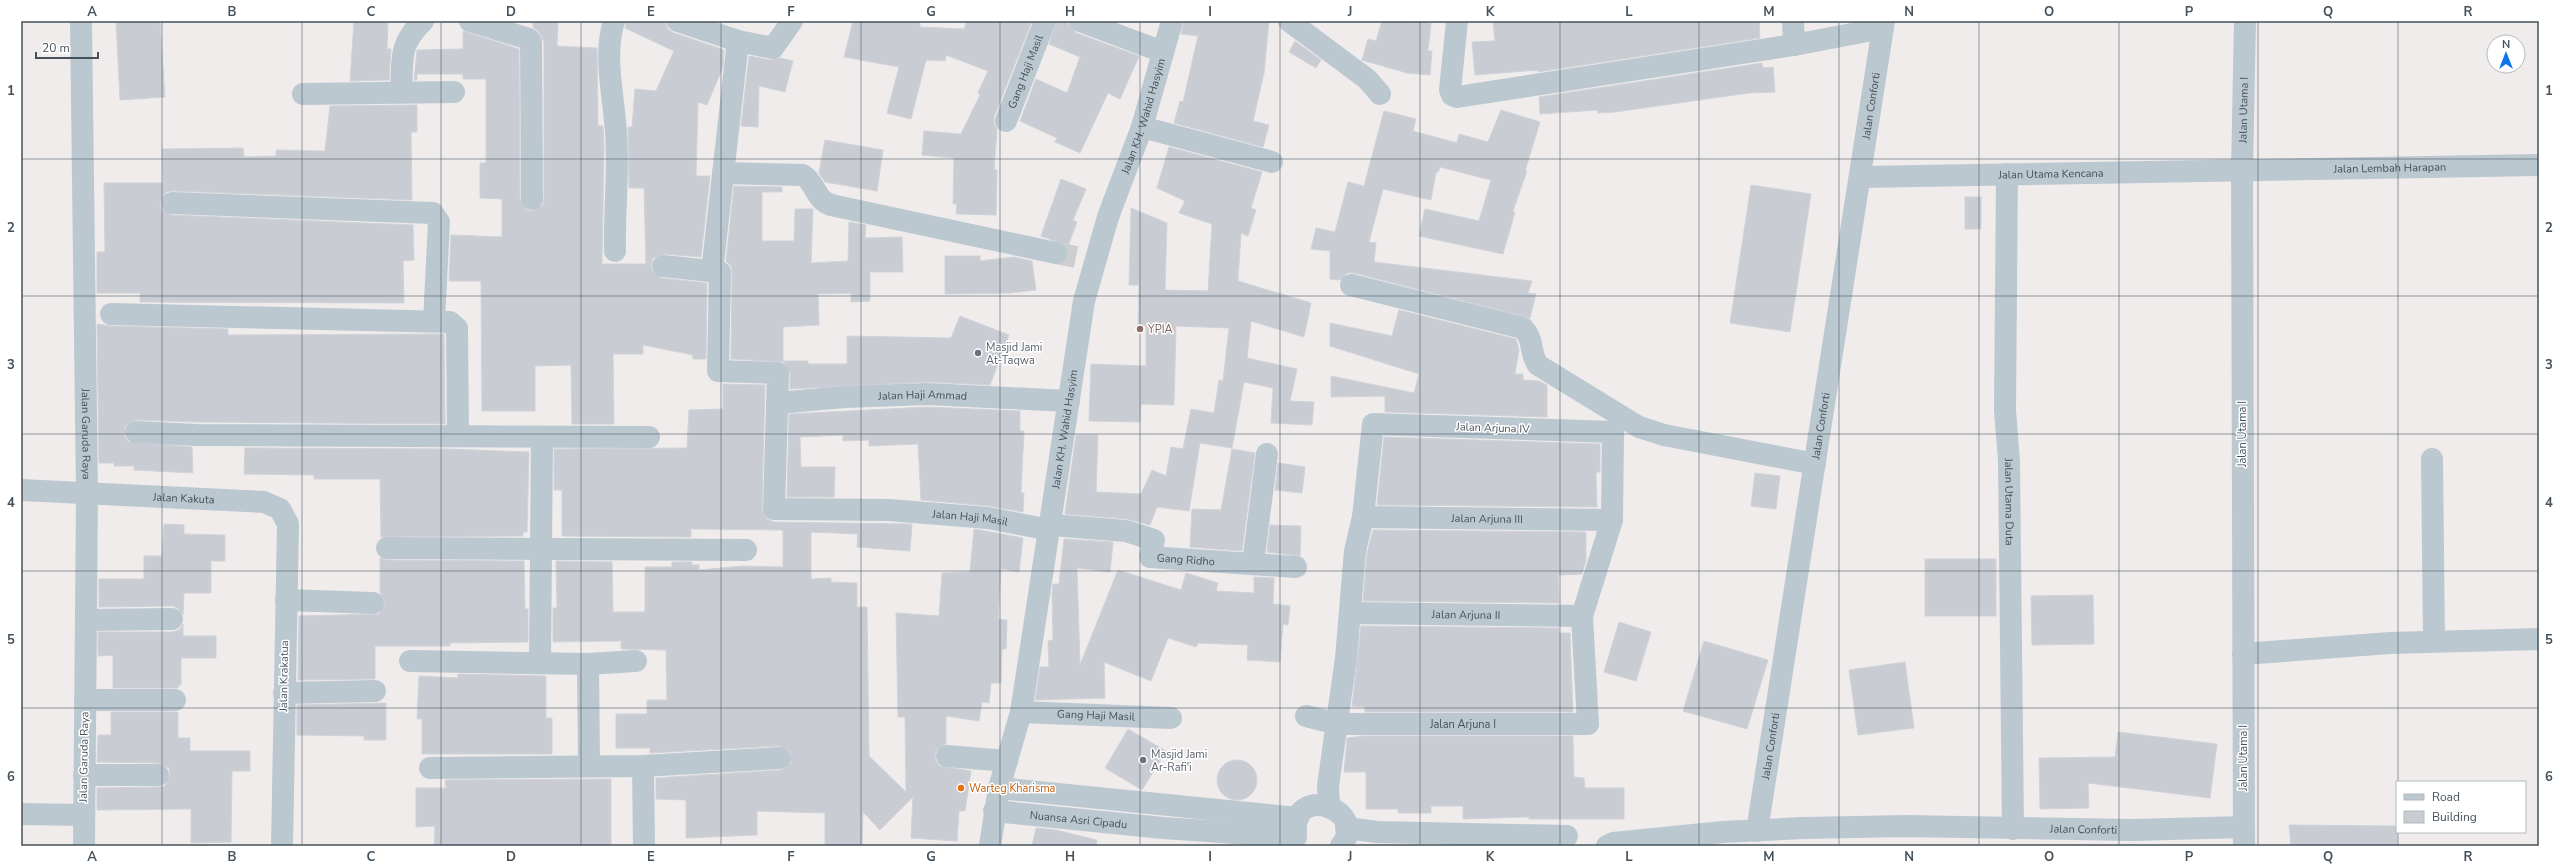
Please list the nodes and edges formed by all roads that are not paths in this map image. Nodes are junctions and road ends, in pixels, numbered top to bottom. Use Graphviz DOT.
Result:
graph roads {
  1 [pos="81,21"];
  2 [pos="423,21"];
  3 [pos="470,21"];
  4 [pos="614,21"];
  5 [pos="678,21"];
  6 [pos="792,21"];
  7 [pos="1045,21"];
  8 [pos="1080,21"];
  9 [pos="1172,21"];
  10 [pos="1289,21"];
  11 [pos="1457,21"];
  12 [pos="1793,21"];
  13 [pos="2245,21"];
  14 [pos="1884,24"];
  15 [pos="738,41"];
  16 [pos="1794,45"];
  17 [pos="1163,52"];
  18 [pos="401,92"];
  19 [pos="454,92"];
  20 [pos="303,94"];
  21 [pos="1380,94"];
  22 [pos="1006,122"];
  23 [pos="1142,127"];
  24 [pos="1272,162"];
  25 [pos="2539,165"];
  26 [pos="2246,170"];
  27 [pos="723,173"];
  28 [pos="2007,174"];
  29 [pos="1861,177"];
  30 [pos="532,199"];
  31 [pos="172,203"];
  32 [pos="615,251"];
  33 [pos="1075,257"];
  34 [pos="663,266"];
  35 [pos="712,272"];
  36 [pos="1351,285"];
  37 [pos="111,314"];
  38 [pos="434,321"];
  39 [pos="1068,401"];
  40 [pos="777,404"];
  41 [pos="136,432"];
  42 [pos="458,436"];
  43 [pos="649,437"];
  44 [pos="542,438"];
  45 [pos="1267,454"];
  46 [pos="2432,459"];
  47 [pos="1815,464"];
  48 [pos="21,490"];
  49 [pos="87,495"];
  50 [pos="280,509"];
  51 [pos="1363,518"];
  52 [pos="1612,520"];
  53 [pos="1051,528"];
  54 [pos="387,548"];
  55 [pos="540,550"];
  56 [pos="746,550"];
  57 [pos="1253,563"];
  58 [pos="1296,568"];
  59 [pos="286,600"];
  60 [pos="373,602"];
  61 [pos="1350,613"];
  62 [pos="1582,616"];
  63 [pos="172,619"];
  64 [pos="86,620"];
  65 [pos="2539,639"];
  66 [pos="2434,641"];
  67 [pos="2243,654"];
  68 [pos="410,661"];
  69 [pos="636,661"];
  70 [pos="540,663"];
  71 [pos="588,664"];
  72 [pos="375,691"];
  73 [pos="284,693"];
  74 [pos="85,700"];
  75 [pos="175,700"];
  76 [pos="1020,712"];
  77 [pos="1306,716"];
  78 [pos="1171,718"];
  79 [pos="1338,724"];
  80 [pos="947,756"];
  81 [pos="780,758"];
  82 [pos="1007,761"];
  83 [pos="589,766"];
  84 [pos="643,766"];
  85 [pos="430,768"];
  86 [pos="84,775"];
  87 [pos="158,775"];
  88 [pos="999,788"];
  89 [pos="1325,799"];
  90 [pos="1165,806"];
  91 [pos="994,811"];
  92 [pos="21,814"];
  93 [pos="83,815"];
  94 [pos="1163,828"];
  95 [pos="2013,829"];
  96 [pos="1757,831"];
  97 [pos="1298,834"];
  98 [pos="1567,836"];
  99 [pos="1344,837"];
  100 [pos="2243,837"];
  101 [pos="1610,845"];
  102 [pos="84,846"];
  103 [pos="282,846"];
  104 [pos="644,846"];
  105 [pos="990,846"];
  1 -- 49 [label="street, Jalan Garuda Raya"];
  2 -- 18 [label="street"];
  3 -- 30 [label="street"];
  4 -- 32 [label="street"];
  5 -- 15 [label="street"];
  6 -- 15 [label="street"];
  7 -- 22 [label="street, Gang Haji Masil"];
  8 -- 17 [label="street"];
  9 -- 17 [label="street, Jalan KH. Wahid Hasyim"];
  10 -- 21 [label="street"];
  11 -- 16 [label="street"];
  12 -- 16 [label="street"];
  13 -- 26 [label="street, Jalan Utama I"];
  14 -- 16 [label="street"];
  14 -- 29 [label="street, Jalan Conforti"];
  15 -- 27 [label="street"];
  17 -- 23 [label="street, Jalan KH. Wahid Hasyim"];
  18 -- 19 [label="street"];
  18 -- 20 [label="street"];
  23 -- 24 [label="street"];
  23 -- 33 [label="street, Jalan KH. Wahid Hasyim"];
  25 -- 26 [label="street, Jalan Lembah Harapan"];
  26 -- 28 [label="street, Jalan Utama Kencana"];
  26 -- 67 [label="street, Jalan Utama I"];
  27 -- 33 [label="street"];
  27 -- 35 [label="street"];
  28 -- 29 [label="street, Jalan Utama Kencana"];
  28 -- 95 [label="street, Jalan Utama Duta"];
  29 -- 47 [label="street, Jalan Conforti"];
  31 -- 38 [label="street"];
  33 -- 39 [label="street, Jalan KH. Wahid Hasyim"];
  34 -- 35 [label="street"];
  35 -- 40 [label="street"];
  36 -- 47 [label="street"];
  37 -- 38 [label="street"];
  38 -- 42 [label="street"];
  39 -- 40 [label="street, Jalan Haji Ammad"];
  39 -- 53 [label="street, Jalan KH. Wahid Hasyim"];
  40 -- 53 [label="street, Jalan Haji Masil"];
  41 -- 42 [label="street"];
  42 -- 44 [label="street"];
  43 -- 44 [label="street"];
  44 -- 55 [label="street"];
  45 -- 57 [label="street"];
  46 -- 66 [label="street"];
  47 -- 96 [label="street, Jalan Conforti"];
  48 -- 49 [label="street, Jalan Kakuta"];
  49 -- 50 [label="street, Jalan Kakuta"];
  49 -- 64 [label="street, Jalan Garuda Raya"];
  50 -- 59 [label="street, Jalan Krakatua"];
  51 -- 52 [label="street, Jalan Arjuna III"];
  51 -- 52 [label="street, Jalan Arjuna IV"];
  51 -- 61 [label="street"];
  52 -- 62 [label="street"];
  53 -- 57 [label="street, Gang Ridho"];
  53 -- 76 [label="street, Jalan KH. Wahid Hasyim"];
  54 -- 55 [label="street"];
  55 -- 56 [label="street"];
  55 -- 70 [label="street"];
  57 -- 58 [label="street, Gang Ridho"];
  59 -- 60 [label="street"];
  59 -- 73 [label="street, Jalan Krakatua"];
  61 -- 62 [label="street, Jalan Arjuna II"];
  61 -- 79 [label="street"];
  62 -- 79 [label="street, Jalan Arjuna I"];
  63 -- 64 [label="street"];
  64 -- 74 [label="street, Jalan Garuda Raya"];
  65 -- 66 [label="street"];
  66 -- 67 [label="street"];
  67 -- 100 [label="street, Jalan Utama I"];
  68 -- 70 [label="street"];
  69 -- 71 [label="street"];
  70 -- 71 [label="street"];
  71 -- 83 [label="street"];
  72 -- 73 [label="street"];
  73 -- 103 [label="street, Jalan Krakatua"];
  74 -- 75 [label="street"];
  74 -- 86 [label="street, Jalan Garuda Raya"];
  76 -- 78 [label="street, Gang Haji Masil"];
  76 -- 82 [label="street, Jalan KH. Wahid Hasyim"];
  77 -- 79 [label="street, Jalan Arjuna I"];
  79 -- 89 [label="street"];
  80 -- 82 [label="street"];
  81 -- 84 [label="street"];
  82 -- 88 [label="street, Jalan KH. Wahid Hasyim"];
  83 -- 84 [label="street"];
  83 -- 85 [label="street"];
  84 -- 104 [label="street"];
  86 -- 87 [label="street"];
  86 -- 93 [label="street, Jalan Garuda Raya"];
  88 -- 90 [label="street"];
  88 -- 91 [label="street, Jalan KH. Wahid Hasyim"];
  89 -- 97 [label="street"];
  89 -- 99 [label="street"];
  90 -- 94 [label="street"];
  90 -- 97 [label="street"];
  91 -- 94 [label="street, Nuansa Asri Cipadu"];
  91 -- 105 [label="street, Jalan KH. Wahid Hasyim"];
  92 -- 93 [label="street"];
  93 -- 102 [label="street, Jalan Garuda Raya"];
  94 -- 97 [label="street, Nuansa Asri Cipadu"];
  95 -- 96 [label="street, Jalan Conforti"];
  95 -- 100 [label="street, Jalan Conforti"];
  96 -- 101 [label="street, Jalan Conforti"];
  98 -- 99 [label="street"];
}
